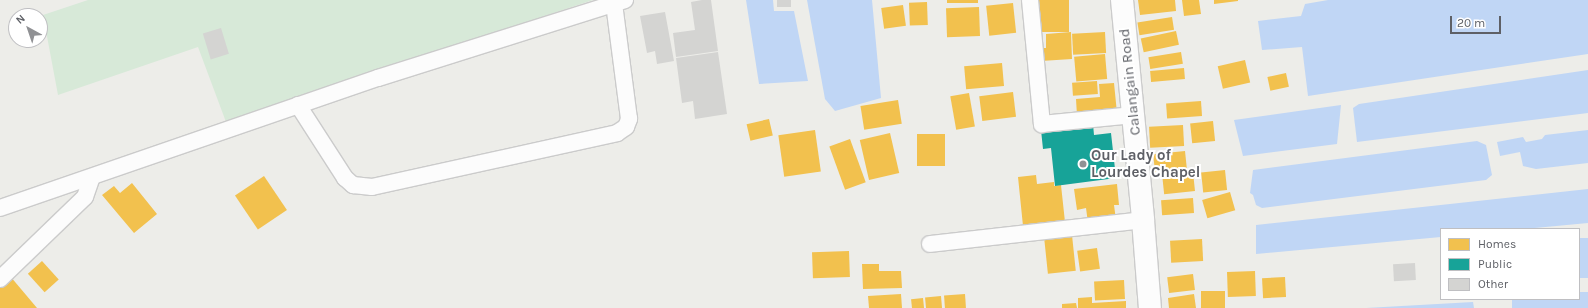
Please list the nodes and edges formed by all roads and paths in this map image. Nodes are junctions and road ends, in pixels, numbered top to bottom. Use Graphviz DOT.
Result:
graph roads {
  1 [pos="1030,0"];
  2 [pos="1122,0"];
  3 [pos="620,2"];
  4 [pos="298,105"];
  5 [pos="1134,114"];
  6 [pos="92,177"];
  7 [pos="0,208"];
  8 [pos="1143,220"];
  9 [pos="930,244"];
  10 [pos="0,279"];
  11 [pos="1150,308"];
  1 -- 5 [label="street"];
  2 -- 5 [label="street, Calangain Road"];
  3 -- 4 [label="street"];
  3 -- 4 [label="street"];
  4 -- 6 [label="street"];
  5 -- 8 [label="street, Calangain Road"];
  6 -- 7 [label="street"];
  6 -- 10 [label="street"];
  8 -- 9 [label="street"];
  8 -- 11 [label="street, Calangain Road"];
}
